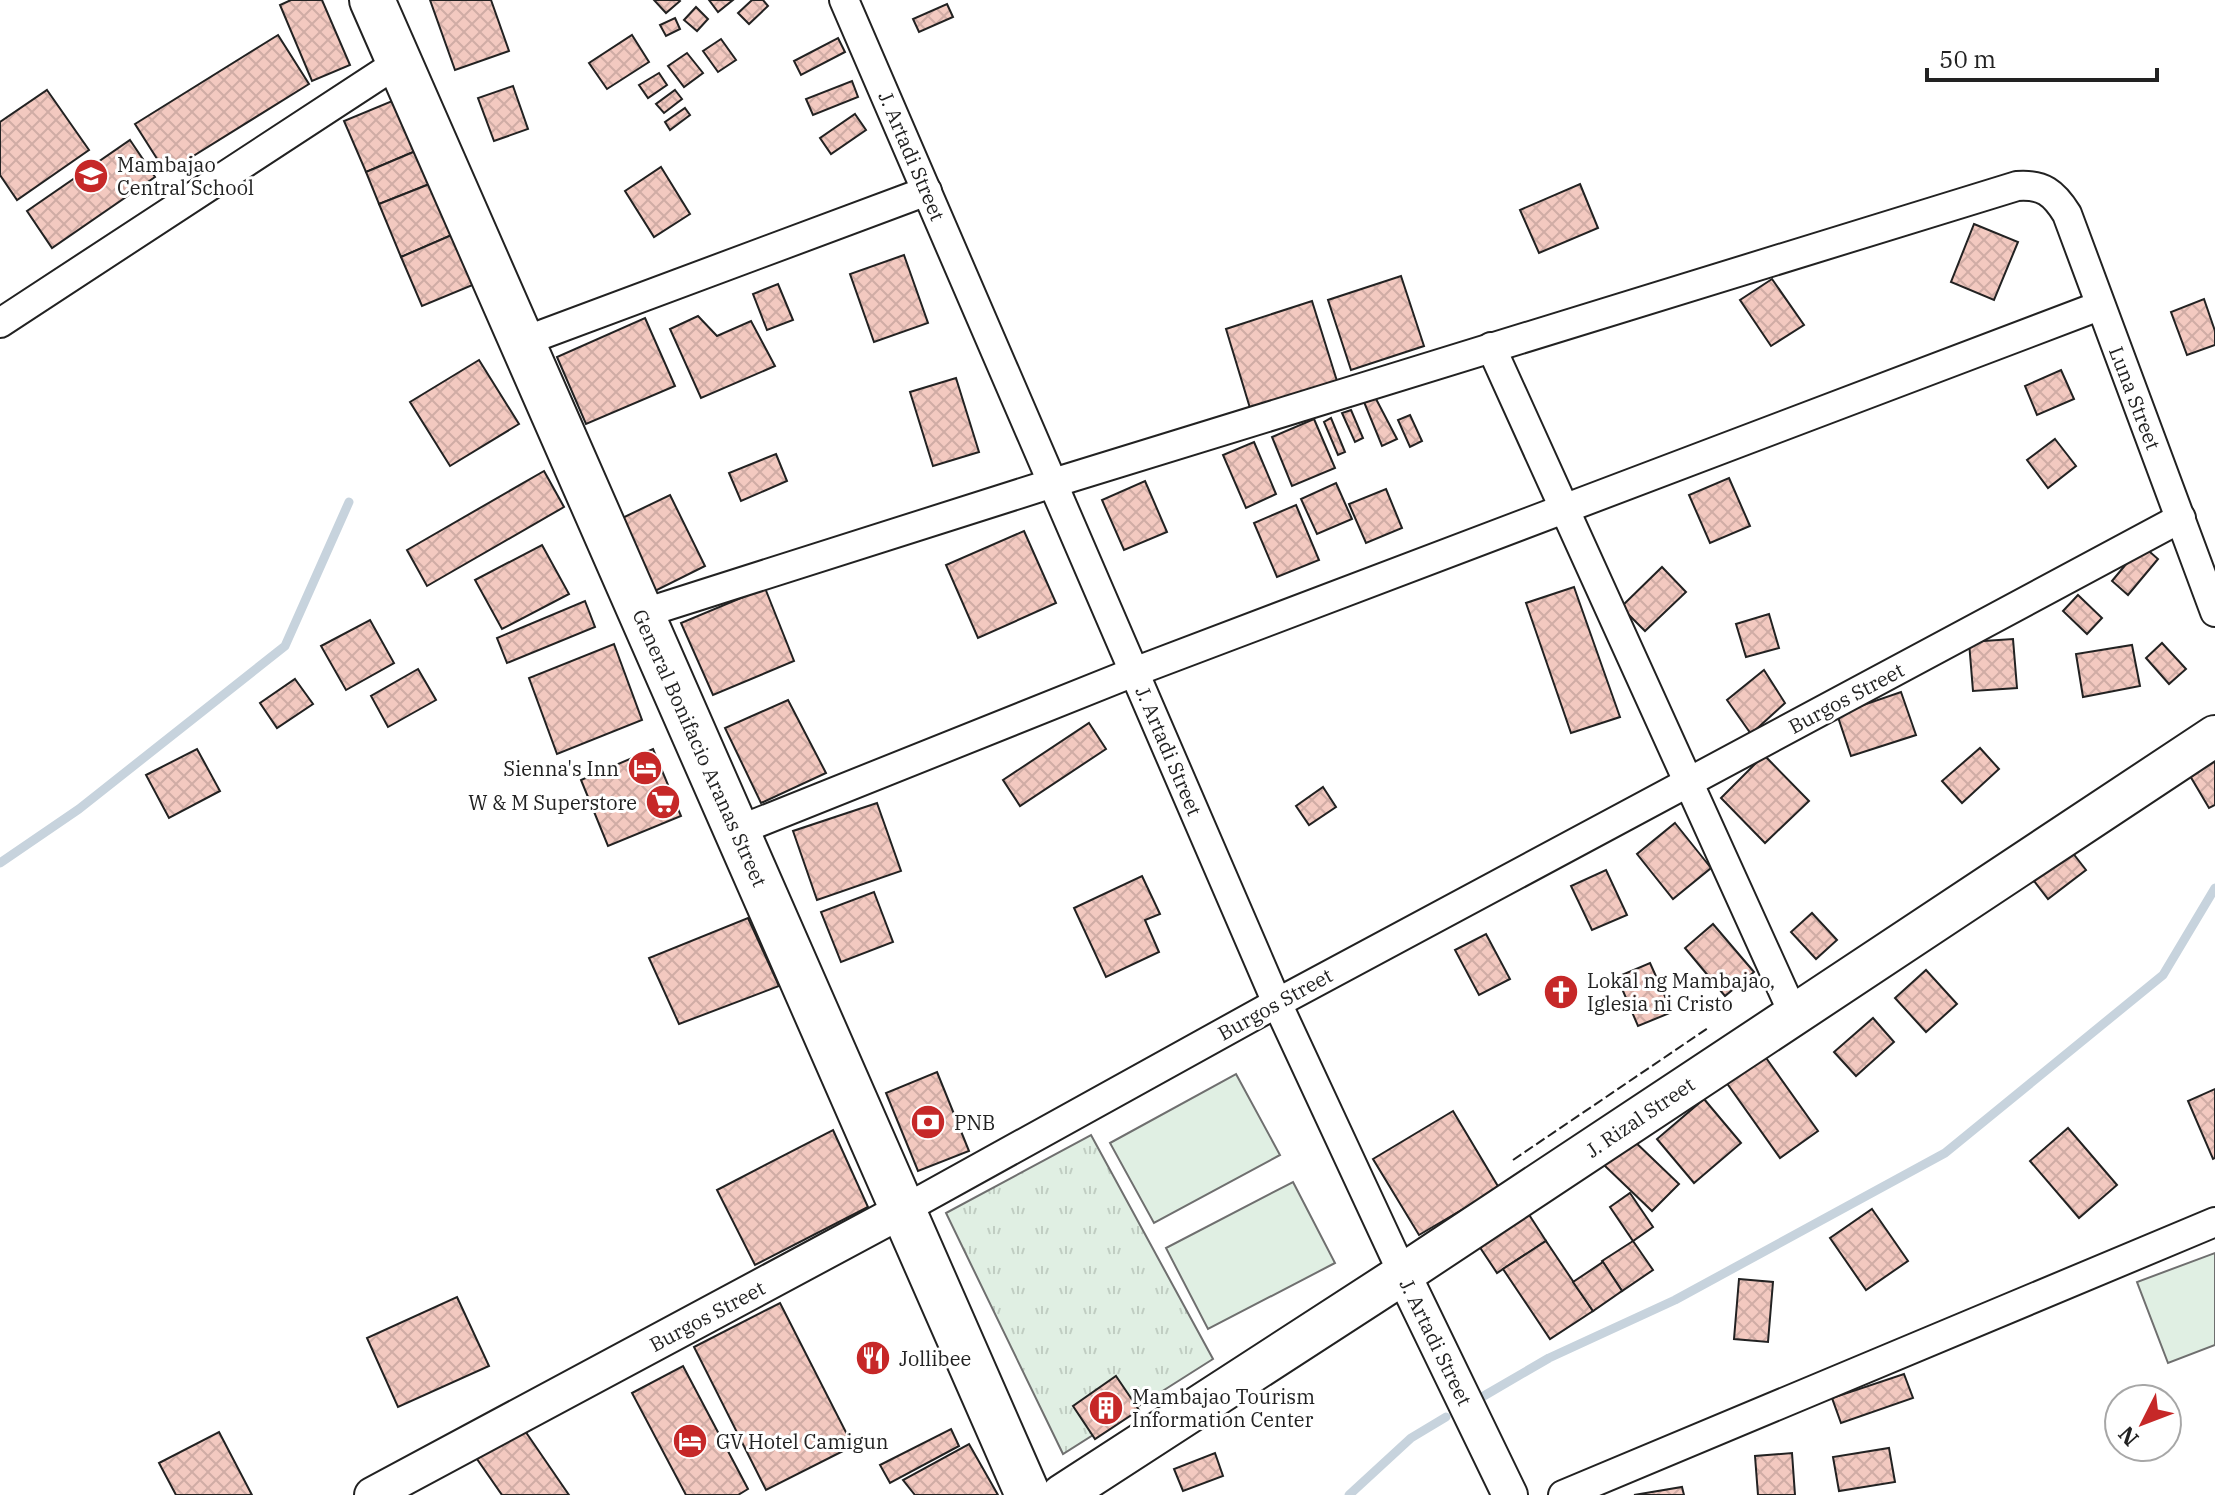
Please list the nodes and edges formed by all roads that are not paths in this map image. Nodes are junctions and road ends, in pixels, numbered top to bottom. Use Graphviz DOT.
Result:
graph roads {
  1 [pos="372,0"];
  2 [pos="844,0"];
  3 [pos="399,62"];
  4 [pos="927,191"];
  5 [pos="2099,306"];
  6 [pos="0,323"];
  7 [pos="522,342"];
  8 [pos="1491,347"];
  9 [pos="1053,483"];
  10 [pos="1564,509"];
  11 [pos="2181,518"];
  12 [pos="2215,612"];
  13 [pos="641,614"];
  14 [pos="1134,672"];
  15 [pos="2215,736"];
  16 [pos="1688,783"];
  17 [pos="737,831"];
  18 [pos="1277,1003"];
  19 [pos="1794,1015"];
  20 [pos="903,1210"];
  21 [pos="2215,1222"];
  22 [pos="1403,1274"];
  23 [pos="372,1495"];
  24 [pos="1028,1495"];
  25 [pos="1062,1495"];
  26 [pos="1510,1495"];
  27 [pos="1563,1495"];
  1 -- 3 [label="main road, General Bonifacio Aranas Street"];
  2 -- 4 [label="street, J. Artadi Street"];
  3 -- 6 [label="street"];
  3 -- 7 [label="main road, General Bonifacio Aranas Street"];
  4 -- 7 [label="street"];
  4 -- 9 [label="street, J. Artadi Street"];
  5 -- 8 [label="street, Luna Street"];
  5 -- 10 [label="street"];
  5 -- 11 [label="street, Luna Street"];
  7 -- 13 [label="main road, General Bonifacio Aranas Street"];
  8 -- 9 [label="street"];
  8 -- 10 [label="street"];
  9 -- 13 [label="street"];
  9 -- 14 [label="street, J. Artadi Street"];
  10 -- 14 [label="street"];
  10 -- 16 [label="street"];
  11 -- 12 [label="street, Luna Street"];
  11 -- 16 [label="street, Burgos Street"];
  13 -- 17 [label="main road, General Bonifacio Aranas Street"];
  14 -- 17 [label="street"];
  14 -- 18 [label="street, J. Artadi Street"];
  15 -- 19 [label="main road, J. Rizal Street"];
  16 -- 18 [label="street, Burgos Street"];
  16 -- 19 [label="street"];
  17 -- 20 [label="main road, General Bonifacio Aranas Street"];
  18 -- 20 [label="street, Burgos Street"];
  18 -- 22 [label="street, J. Artadi Street"];
  19 -- 22 [label="main road, J. Rizal Street"];
  20 -- 23 [label="street, Burgos Street"];
  20 -- 24 [label="main road, General Bonifacio Aranas Street"];
  21 -- 27 [label="street"];
  22 -- 25 [label="main road, J. Rizal Street"];
  22 -- 26 [label="street, J. Artadi Street"];
}
